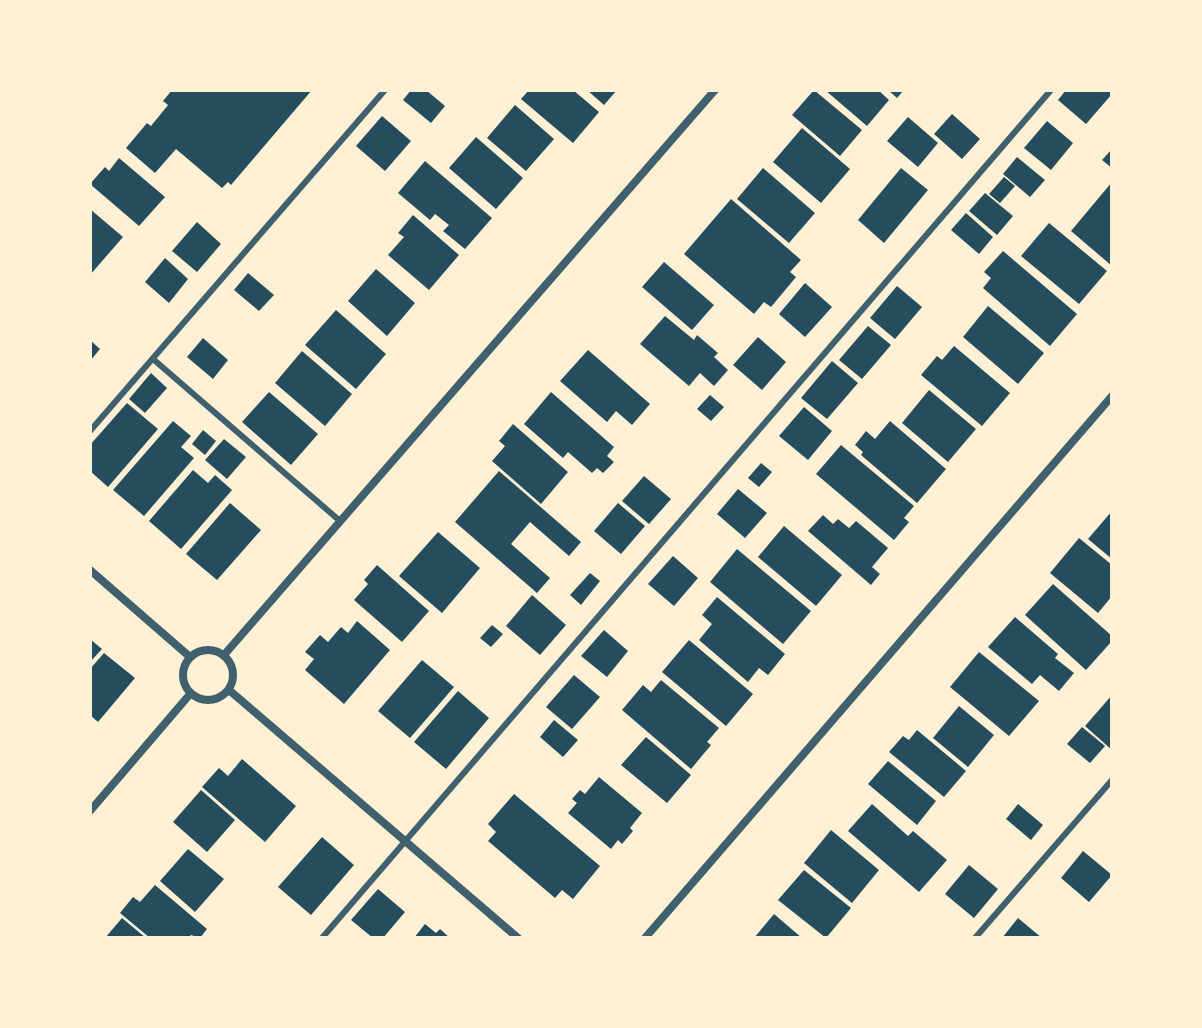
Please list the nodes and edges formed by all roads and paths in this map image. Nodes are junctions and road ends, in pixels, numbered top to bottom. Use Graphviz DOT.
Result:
graph roads {
  1 [pos="385,90"];
  2 [pos="715,90"];
  3 [pos="1051,90"];
  4 [pos="153,359"];
  5 [pos="1112,396"];
  6 [pos="90,431"];
  7 [pos="340,521"];
  8 [pos="90,570"];
  9 [pos="224,655"];
  10 [pos="190,657"];
  11 [pos="229,690"];
  12 [pos="191,693"];
  13 [pos="1112,780"];
  14 [pos="90,811"];
  15 [pos="405,841"];
  16 [pos="322,938"];
  17 [pos="518,938"];
  18 [pos="645,938"];
  19 [pos="975,938"];
  1 -- 4 [label="lane"];
  2 -- 7 [label="street"];
  3 -- 15 [label="lane"];
  4 -- 6 [label="lane"];
  4 -- 7 [label="lane"];
  5 -- 18 [label="street"];
  7 -- 9 [label="street"];
  8 -- 10 [label="street"];
  9 -- 10 [label="street"];
  9 -- 11 [label="street"];
  10 -- 12 [label="street"];
  11 -- 12 [label="street"];
  11 -- 15 [label="street"];
  12 -- 14 [label="street"];
  13 -- 19 [label="lane"];
  15 -- 16 [label="lane"];
  15 -- 17 [label="street"];
}
